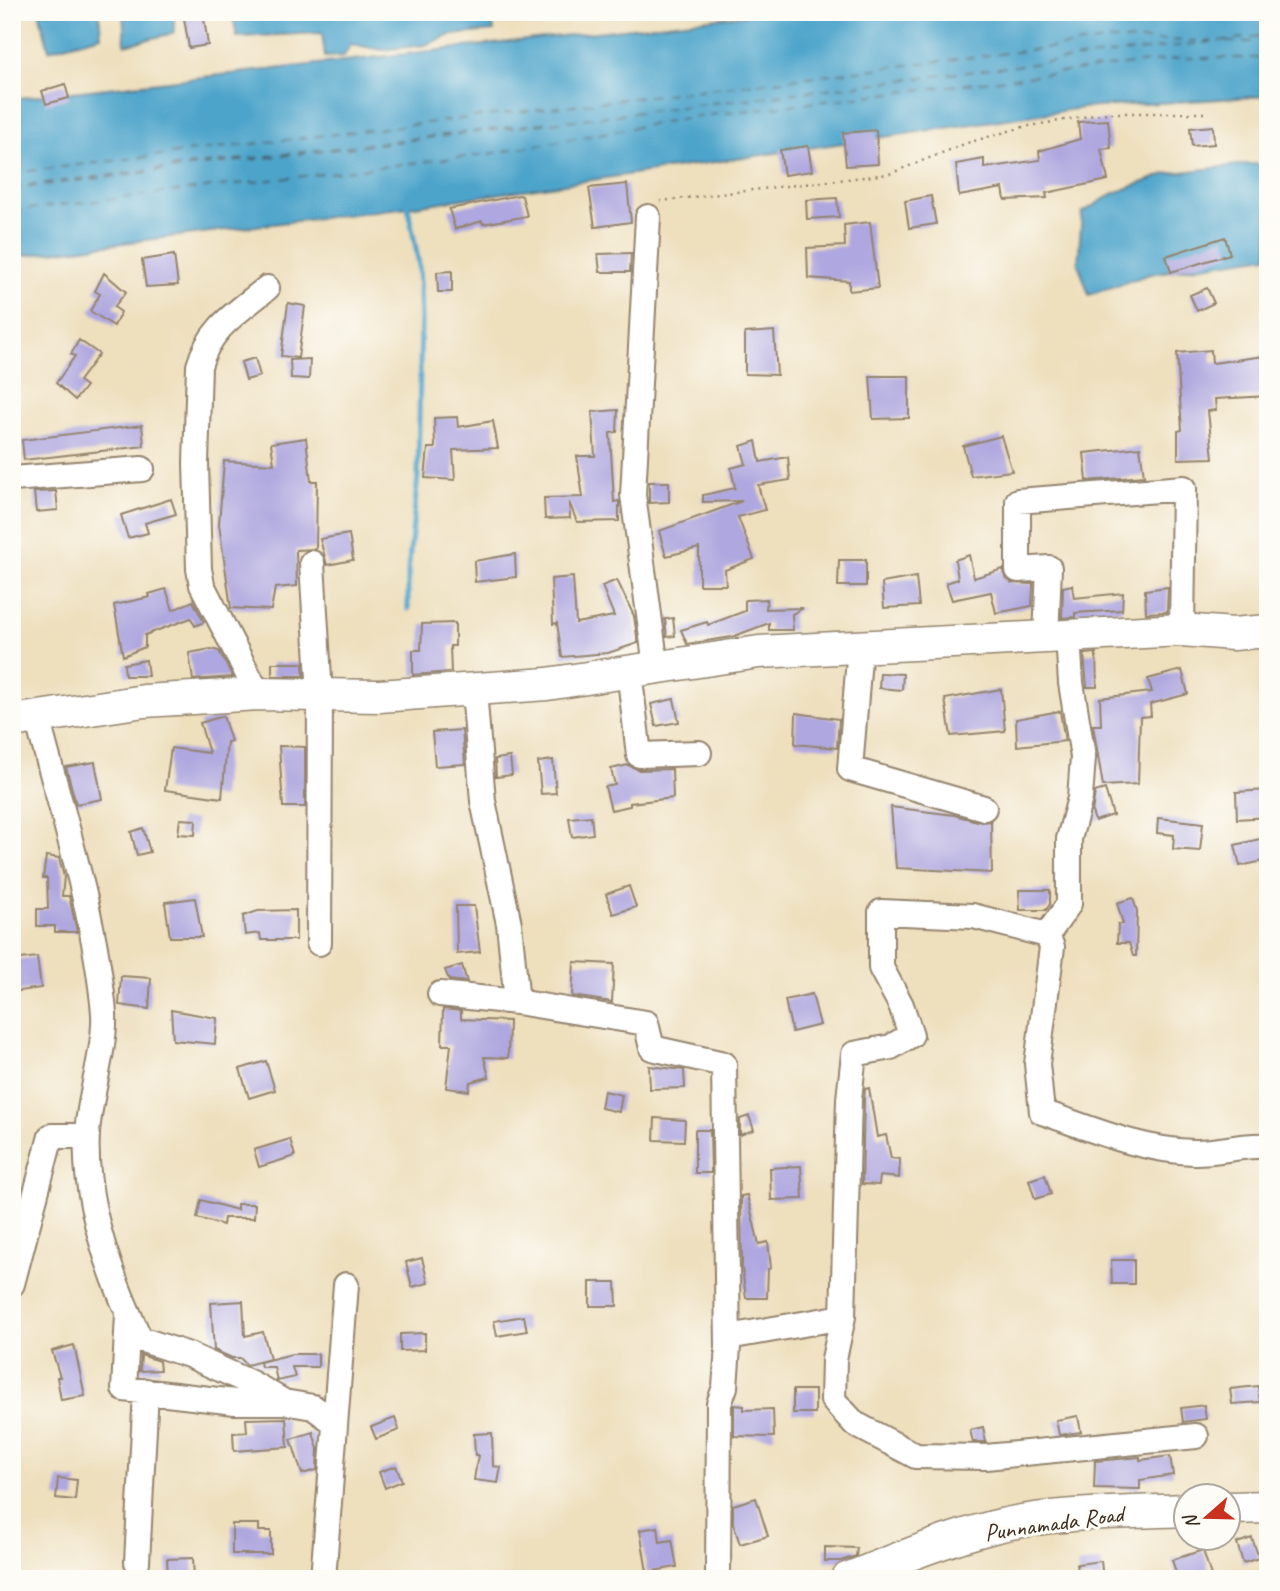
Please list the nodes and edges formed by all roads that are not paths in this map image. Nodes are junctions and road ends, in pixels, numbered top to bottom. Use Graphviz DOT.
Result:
graph roads {
  1 [pos="648,217"];
  2 [pos="267,288"];
  3 [pos="142,469"];
  4 [pos="12,479"];
  5 [pos="312,563"];
  6 [pos="1182,631"];
  7 [pos="1268,631"];
  8 [pos="1057,637"];
  9 [pos="860,646"];
  10 [pos="643,669"];
  11 [pos="474,690"];
  12 [pos="258,694"];
  13 [pos="320,695"];
  14 [pos="25,719"];
  15 [pos="699,753"];
  16 [pos="984,808"];
  17 [pos="1047,935"];
  18 [pos="319,943"];
  19 [pos="439,994"];
  20 [pos="517,1002"];
  21 [pos="87,1136"];
  22 [pos="1268,1146"];
  23 [pos="12,1284"];
  24 [pos="346,1285"];
  25 [pos="128,1314"];
  26 [pos="843,1317"];
  27 [pos="727,1337"];
  28 [pos="146,1391"];
  29 [pos="284,1402"];
  30 [pos="334,1422"];
  31 [pos="1196,1436"];
  32 [pos="1268,1507"];
  33 [pos="1242,1508"];
  34 [pos="1172,1511"];
  35 [pos="136,1562"];
  36 [pos="323,1579"];
  37 [pos="718,1579"];
  38 [pos="847,1579"];
  1 -- 10 [label="street"];
  2 -- 12 [label="street"];
  3 -- 4 [label="street"];
  5 -- 13 [label="street"];
  6 -- 7 [label="main road"];
  6 -- 8 [label="main road"];
  6 -- 8 [label="street"];
  8 -- 9 [label="main road"];
  8 -- 17 [label="street"];
  9 -- 10 [label="main road"];
  9 -- 16 [label="street"];
  10 -- 11 [label="main road"];
  10 -- 15 [label="street"];
  11 -- 13 [label="main road"];
  11 -- 20 [label="street"];
  12 -- 13 [label="main road"];
  12 -- 14 [label="main road"];
  13 -- 18 [label="street"];
  14 -- 21 [label="street"];
  17 -- 22 [label="street"];
  17 -- 26 [label="street"];
  19 -- 20 [label="street"];
  20 -- 27 [label="street"];
  21 -- 23 [label="street"];
  21 -- 25 [label="street"];
  24 -- 30 [label="street"];
  25 -- 28 [label="street"];
  25 -- 29 [label="street"];
  26 -- 27 [label="street"];
  26 -- 31 [label="street"];
  27 -- 37 [label="street"];
  28 -- 29 [label="street"];
  28 -- 35 [label="street"];
  29 -- 30 [label="street"];
  30 -- 36 [label="street"];
  32 -- 33 [label="main road"];
  34 -- 38 [label="main road, Punnamada Road"];
}
